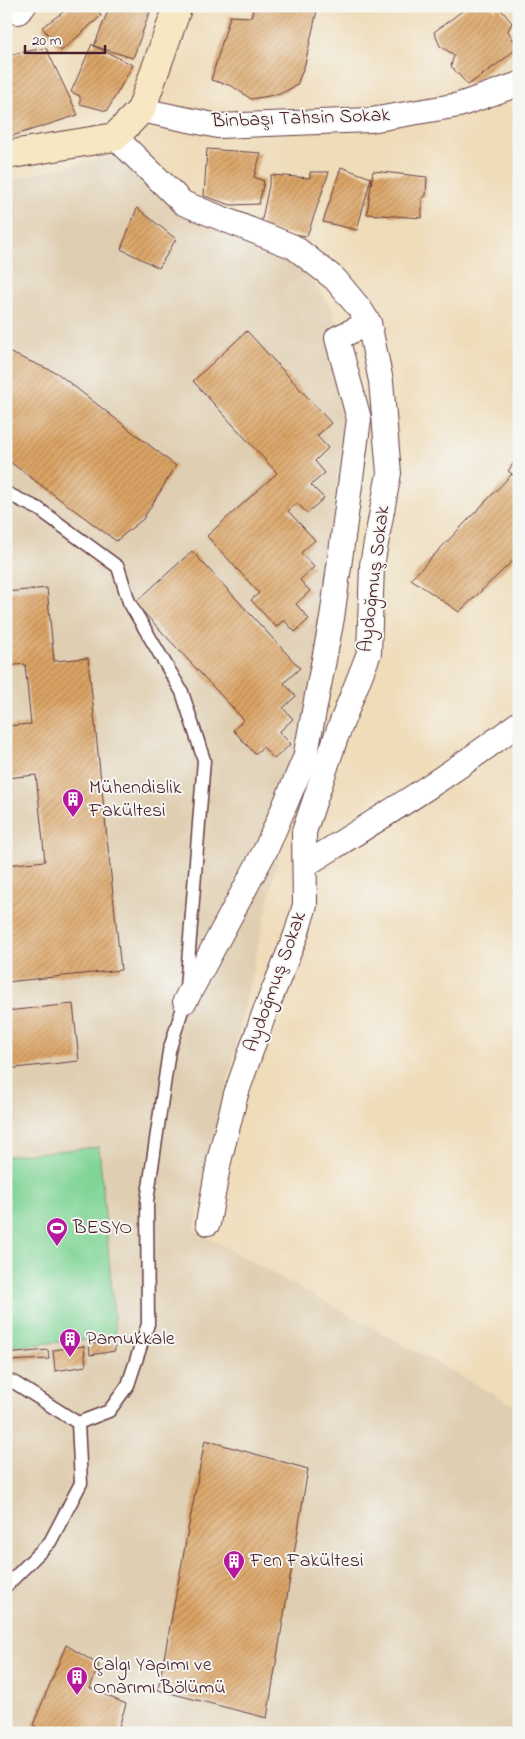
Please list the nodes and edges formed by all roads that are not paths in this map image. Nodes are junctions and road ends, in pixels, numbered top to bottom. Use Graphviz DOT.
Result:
graph roads {
  1 [pos="24,6"];
  2 [pos="178,6"];
  3 [pos="6,10"];
  4 [pos="519,84"];
  5 [pos="141,110"];
  6 [pos="115,137"];
  7 [pos="6,155"];
  8 [pos="369,323"];
  9 [pos="6,493"];
  10 [pos="519,723"];
  11 [pos="304,865"];
  12 [pos="185,1001"];
  13 [pos="208,1223"];
  14 [pos="6,1380"];
  15 [pos="78,1423"];
  16 [pos="6,1586"];
  1 -- 3 [label="street"];
  2 -- 5 [label="street"];
  4 -- 5 [label="street, Binbaşı Tahsin Sokak"];
  5 -- 6 [label="street"];
  6 -- 7 [label="street"];
  6 -- 8 [label="street, Aydoğmuş Sokak"];
  8 -- 11 [label="street, Aydoğmuş Sokak"];
  8 -- 12 [label="street"];
  9 -- 12 [label="lane"];
  10 -- 11 [label="street"];
  11 -- 13 [label="street, Aydoğmuş Sokak"];
  12 -- 15 [label="lane"];
  14 -- 15 [label="lane"];
  15 -- 16 [label="lane"];
}
